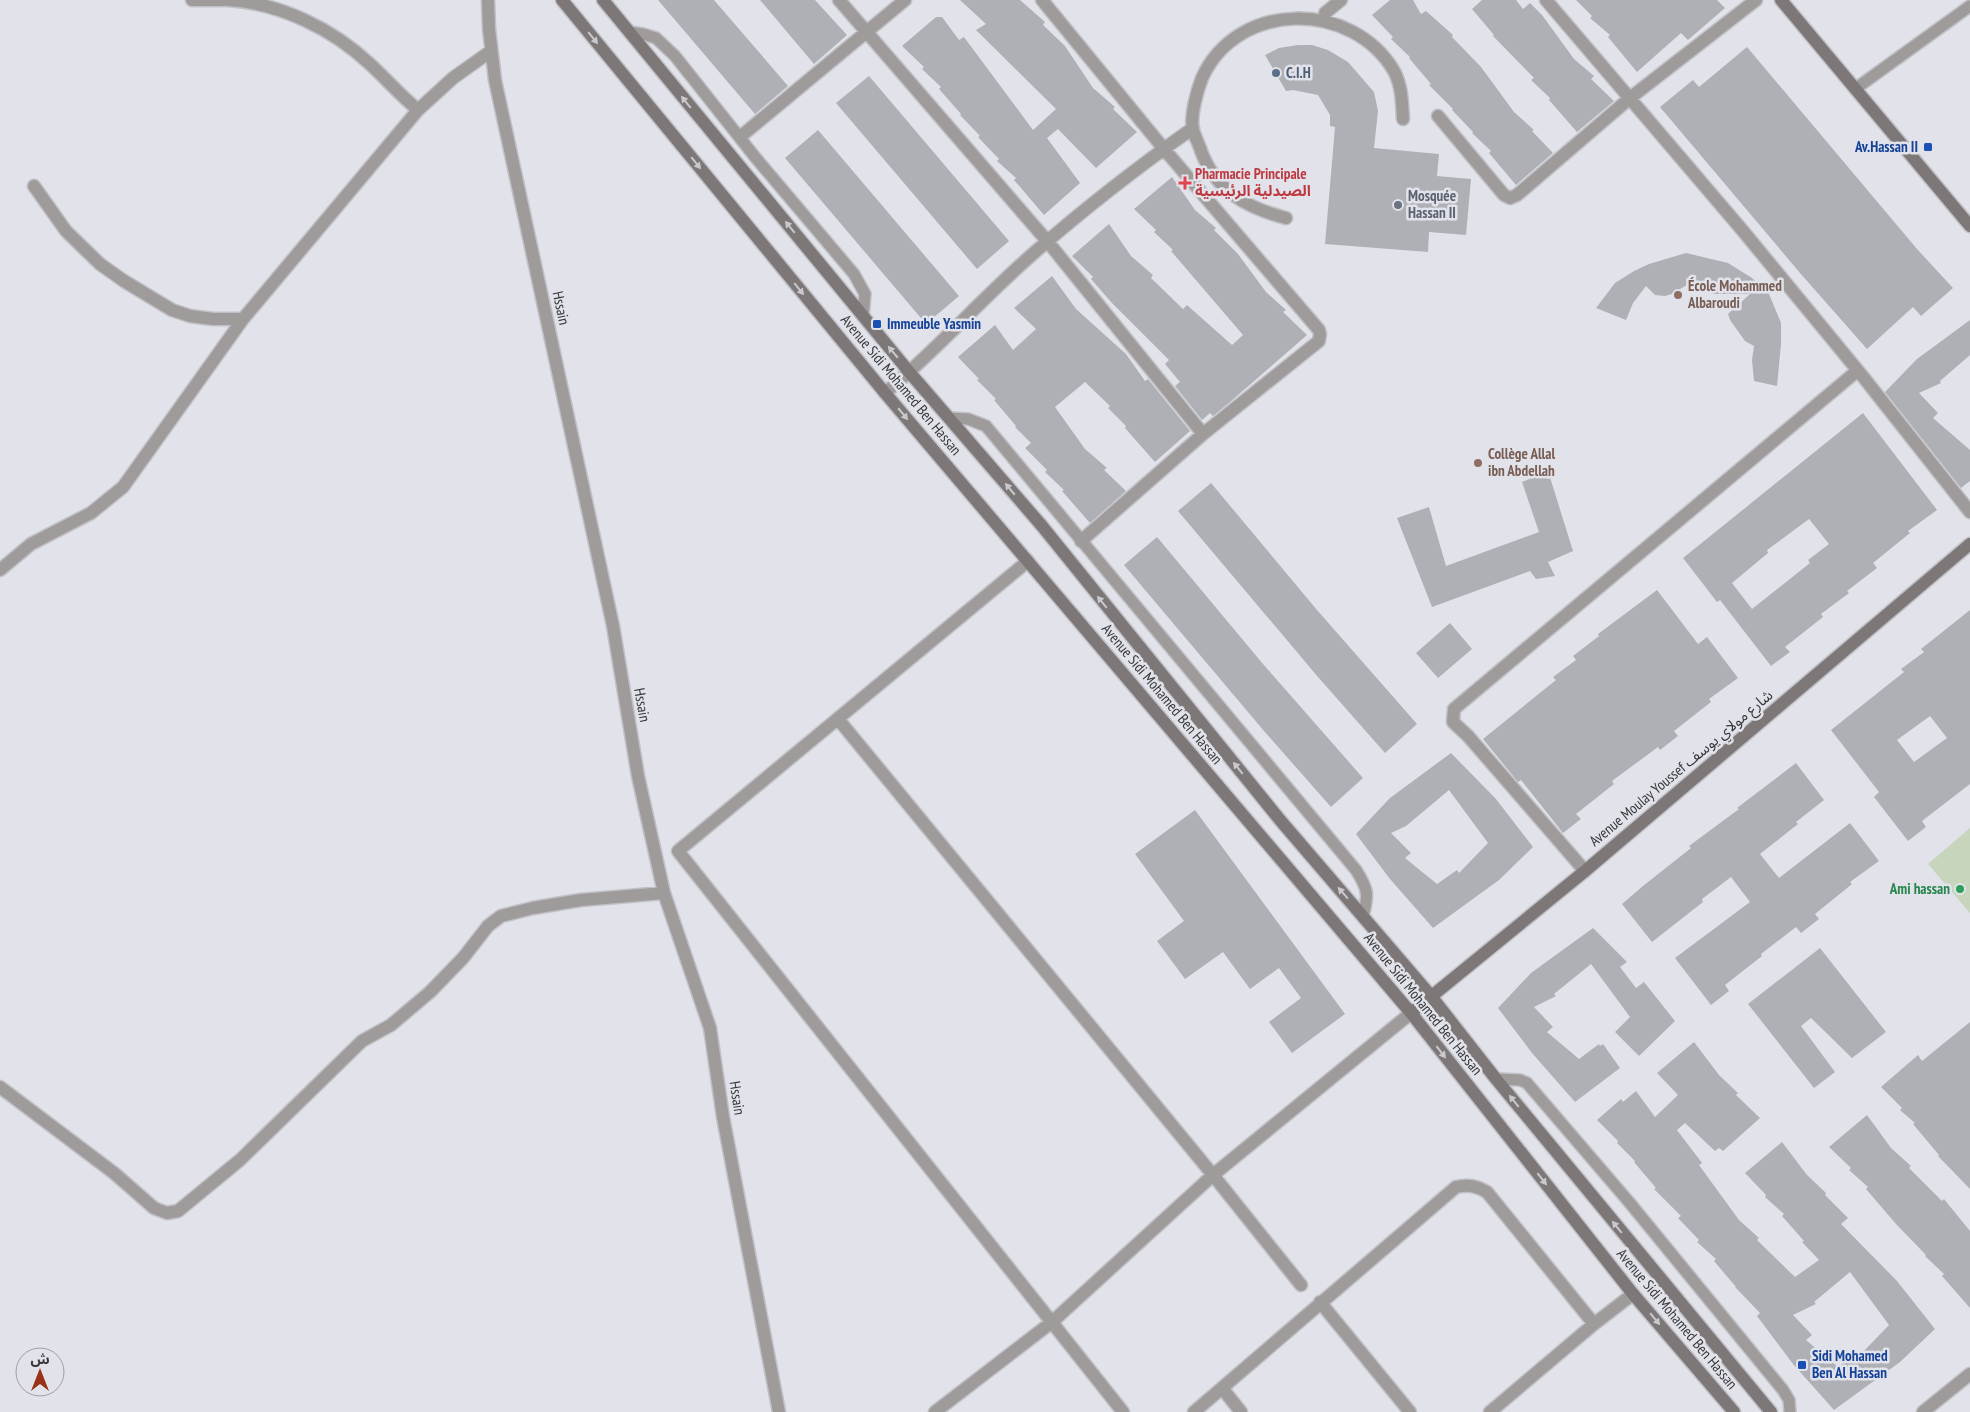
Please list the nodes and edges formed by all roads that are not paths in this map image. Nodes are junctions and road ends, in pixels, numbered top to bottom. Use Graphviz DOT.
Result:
graph roads {
  1 [pos="192,0"];
  2 [pos="223,0"];
  3 [pos="228,0"];
  4 [pos="488,0"];
  5 [pos="562,0"];
  6 [pos="603,0"];
  7 [pos="839,0"];
  8 [pos="906,0"];
  9 [pos="1042,0"];
  10 [pos="1341,0"];
  11 [pos="1546,0"];
  12 [pos="1756,0"];
  13 [pos="1781,0"];
  14 [pos="1970,6"];
  15 [pos="1325,13"];
  16 [pos="629,32"];
  17 [pos="866,32"];
  18 [pos="491,51"];
  19 [pos="1855,89"];
  20 [pos="1630,98"];
  21 [pos="418,110"];
  22 [pos="1438,116"];
  23 [pos="1403,119"];
  24 [pos="1193,128"];
  25 [pos="740,137"];
  26 [pos="1164,148"];
  27 [pos="34,186"];
  28 [pos="1286,218"];
  29 [pos="1970,226"];
  30 [pos="1048,242"];
  31 [pos="863,316"];
  32 [pos="243,319"];
  33 [pos="1857,371"];
  34 [pos="910,372"];
  35 [pos="886,393"];
  36 [pos="950,418"];
  37 [pos="1203,434"];
  38 [pos="1970,512"];
  39 [pos="1081,541"];
  40 [pos="1970,544"];
  41 [pos="1028,561"];
  42 [pos="0,570"];
  43 [pos="838,719"];
  44 [pos="1585,871"];
  45 [pos="664,893"];
  46 [pos="1363,916"];
  47 [pos="1431,996"];
  48 [pos="1411,1014"];
  49 [pos="1496,1079"];
  50 [pos="0,1087"];
  51 [pos="1213,1175"];
  52 [pos="1302,1285"];
  53 [pos="1633,1294"];
  54 [pos="1320,1302"];
  55 [pos="1052,1322"];
  56 [pos="1594,1324"];
  57 [pos="1970,1374"];
  58 [pos="1222,1388"];
  59 [pos="779,1412"];
  60 [pos="935,1412"];
  61 [pos="1123,1412"];
  62 [pos="1194,1412"];
  63 [pos="1241,1412"];
  64 [pos="1410,1412"];
  65 [pos="1490,1412"];
  66 [pos="1734,1412"];
  67 [pos="1772,1412"];
  68 [pos="1790,1412"];
  69 [pos="1923,1412"];
  1 -- 2 [label="street"];
  3 -- 21 [label="street"];
  4 -- 18 [label="street, Hssain"];
  5 -- 35 [label="street, Avenue Sidi Mohamed Ben Hassan, one-way"];
  6 -- 16 [label="street, Avenue Sidi Mohamed Ben Hassan"];
  7 -- 17 [label="street"];
  8 -- 17 [label="street"];
  9 -- 26 [label="street"];
  10 -- 15 [label="street"];
  11 -- 20 [label="street"];
  12 -- 20 [label="street"];
  13 -- 19 [label="street"];
  14 -- 19 [label="lane"];
  15 -- 23 [label="street"];
  15 -- 24 [label="street"];
  16 -- 25 [label="lane"];
  31 -- 16 [label="street, Avenue Sidi Mohamed Ben Hassan, one-way"];
  17 -- 25 [label="street"];
  17 -- 30 [label="street"];
  18 -- 21 [label="street"];
  18 -- 45 [label="street, Hssain"];
  19 -- 29 [label="street"];
  20 -- 22 [label="street"];
  20 -- 33 [label="street"];
  21 -- 32 [label="street"];
  24 -- 26 [label="street"];
  24 -- 28 [label="street"];
  25 -- 31 [label="lane"];
  26 -- 30 [label="street"];
  26 -- 37 [label="street"];
  27 -- 32 [label="street"];
  30 -- 34 [label="street"];
  30 -- 37 [label="street"];
  34 -- 31 [label="street, Avenue Sidi Mohamed Ben Hassan, one-way"];
  32 -- 42 [label="street"];
  33 -- 38 [label="street"];
  33 -- 44 [label="street"];
  34 -- 35 [label="street"];
  34 -- 36 [label="street, Avenue Sidi Mohamed Ben Hassan"];
  35 -- 41 [label="street, Avenue Sidi Mohamed Ben Hassan, one-way"];
  36 -- 39 [label="lane"];
  46 -- 36 [label="street, Avenue Sidi Mohamed Ben Hassan, one-way"];
  37 -- 39 [label="street"];
  39 -- 46 [label="lane"];
  40 -- 44 [label="street, Avenue Moulay Youssef شارع مولاي يوسف"];
  41 -- 43 [label="street"];
  41 -- 48 [label="street, Avenue Sidi Mohamed Ben Hassan"];
  43 -- 51 [label="street"];
  43 -- 55 [label="street"];
  44 -- 47 [label="street, Avenue Moulay Youssef شارع مولاي يوسف"];
  45 -- 50 [label="street"];
  45 -- 59 [label="street, Hssain"];
  46 -- 47 [label="street, Avenue Sidi Mohamed Ben Hassan"];
  47 -- 48 [label="street, Avenue Moulay Youssef شارع مولاي يوسف"];
  47 -- 49 [label="street, Avenue Sidi Mohamed Ben Hassan"];
  48 -- 51 [label="street"];
  48 -- 53 [label="street, Avenue Sidi Mohamed Ben Hassan, one-way"];
  67 -- 49 [label="street, Avenue Sidi Mohamed Ben Hassan, one-way"];
  49 -- 68 [label="lane"];
  51 -- 52 [label="street"];
  51 -- 55 [label="street"];
  53 -- 56 [label="street"];
  53 -- 66 [label="street, Avenue Sidi Mohamed Ben Hassan, one-way"];
  54 -- 56 [label="street"];
  54 -- 58 [label="street"];
  54 -- 64 [label="street"];
  55 -- 60 [label="street"];
  55 -- 61 [label="street"];
  56 -- 65 [label="street"];
  57 -- 69 [label="street"];
  58 -- 62 [label="street"];
  58 -- 63 [label="street"];
}
